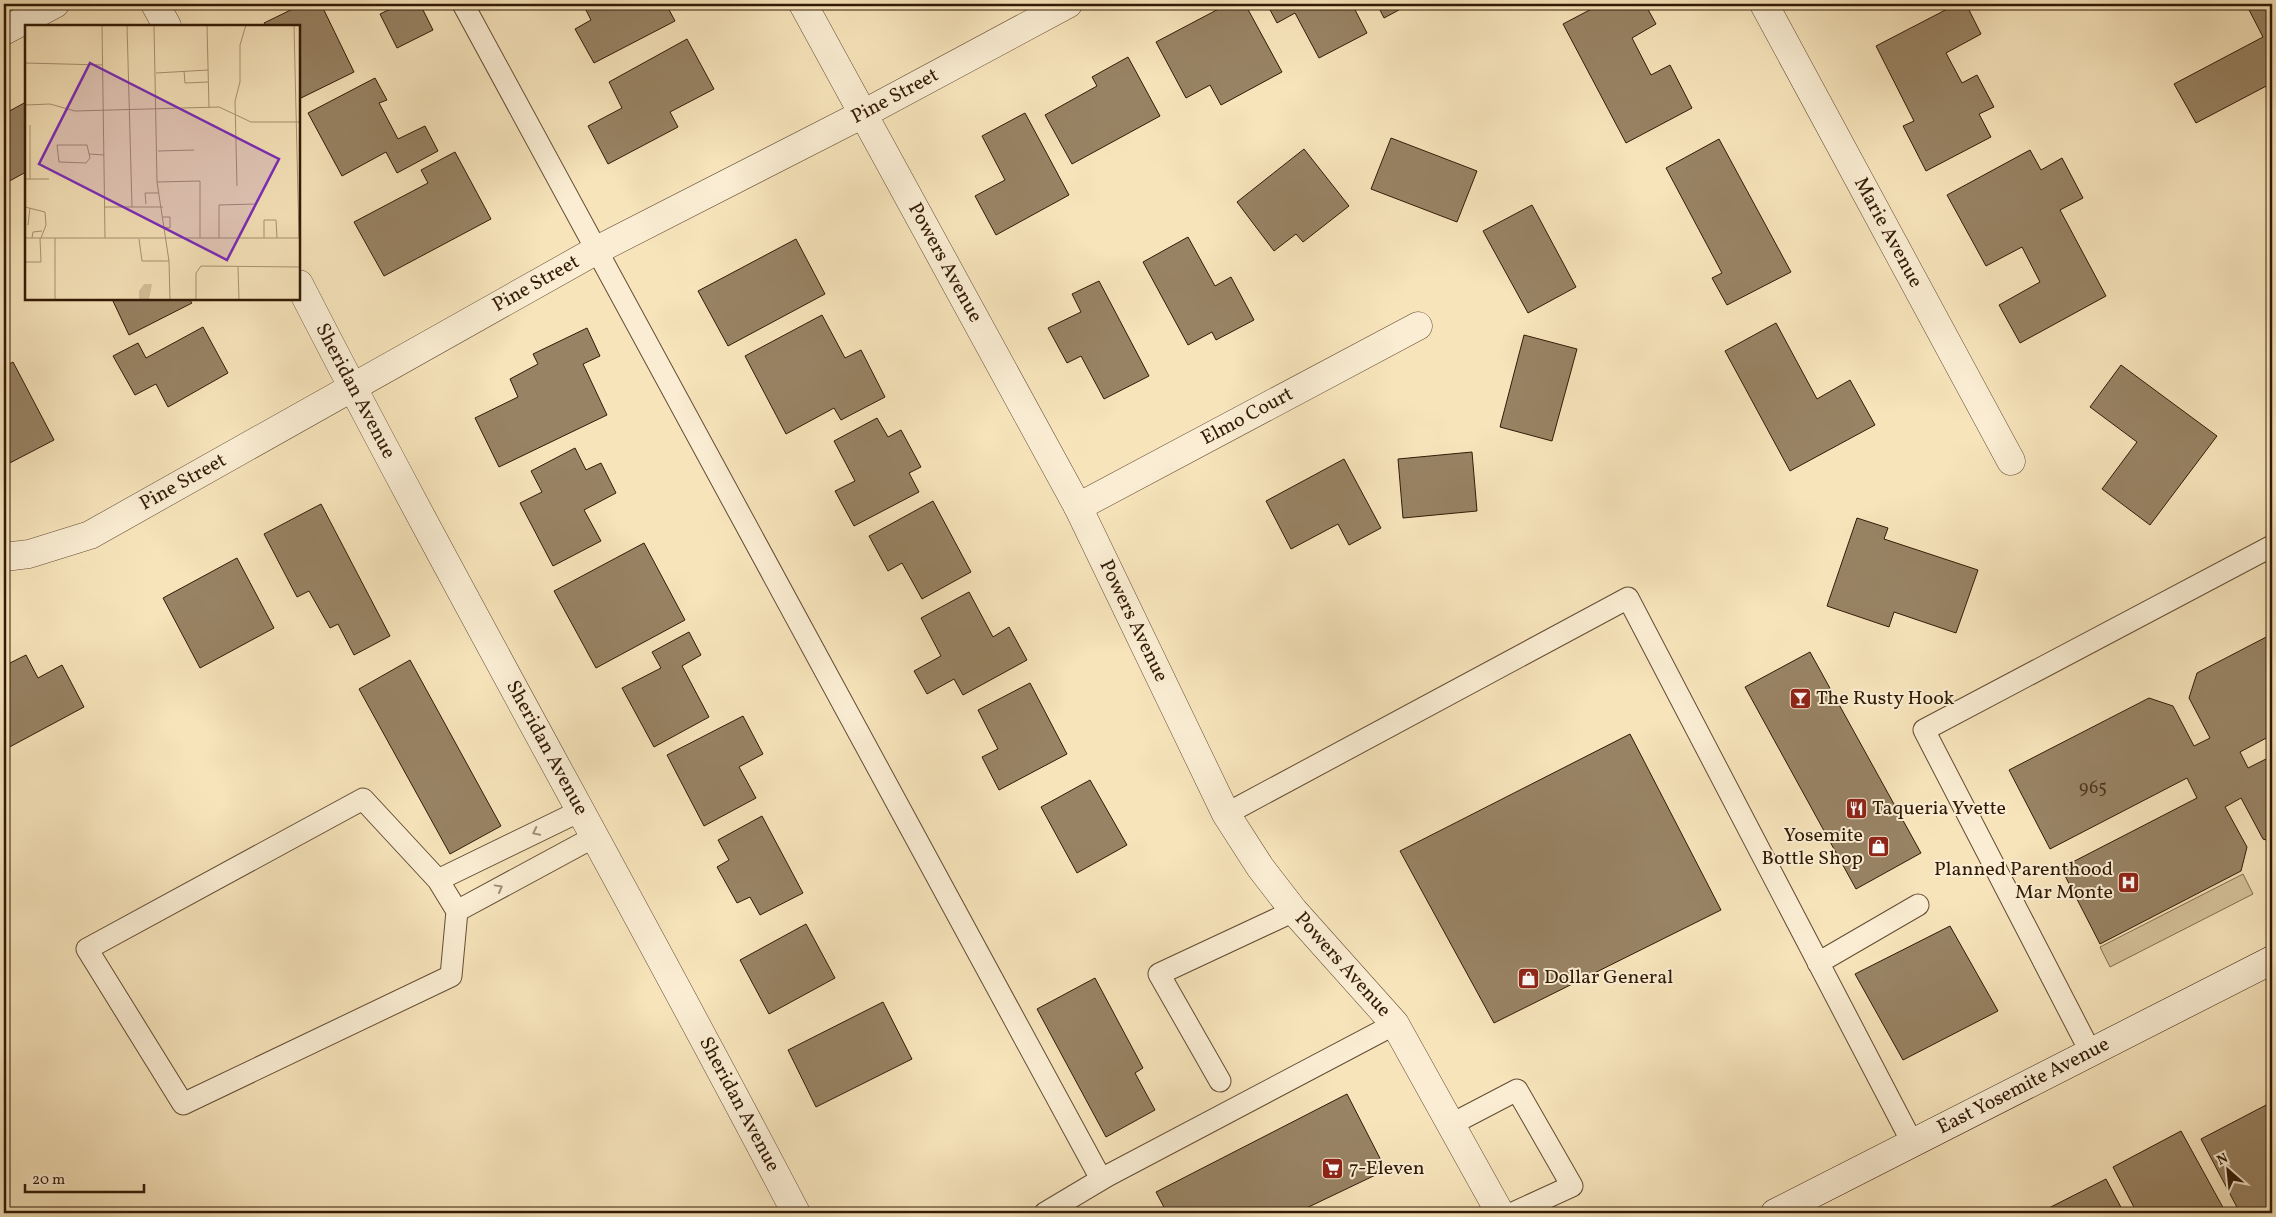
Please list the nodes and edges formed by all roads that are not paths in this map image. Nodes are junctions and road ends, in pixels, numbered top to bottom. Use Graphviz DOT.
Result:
graph roads {
  1 [pos="55,4"];
  2 [pos="155,4"];
  3 [pos="463,4"];
  4 [pos="803,4"];
  5 [pos="1068,4"];
  6 [pos="1764,4"];
  7 [pos="166,25"];
  8 [pos="4,31"];
  9 [pos="864,114"];
  10 [pos="595,250"];
  11 [pos="300,286"];
  12 [pos="1418,326"];
  13 [pos="352,388"];
  14 [pos="2011,461"];
  15 [pos="1078,507"];
  16 [pos="2272,546"];
  17 [pos="4,557"];
  18 [pos="580,811"];
  19 [pos="1226,814"];
  20 [pos="594,837"];
  21 [pos="438,880"];
  22 [pos="1918,904"];
  23 [pos="456,911"];
  24 [pos="1294,912"];
  25 [pos="2272,960"];
  26 [pos="1818,963"];
  27 [pos="1395,1024"];
  28 [pos="2090,1053"];
  29 [pos="1220,1081"];
  30 [pos="1450,1125"];
  31 [pos="1913,1144"];
  32 [pos="1101,1179"];
  33 [pos="796,1213"];
  34 [pos="1045,1213"];
  35 [pos="1500,1213"];
  36 [pos="1513,1213"];
  37 [pos="1775,1213"];
  1 -- 8 [label="street"];
  2 -- 7 [label="street"];
  3 -- 10 [label="lane"];
  4 -- 9 [label="street, Powers Avenue"];
  5 -- 9 [label="street, Pine Street"];
  6 -- 14 [label="street, Marie Avenue"];
  9 -- 10 [label="street, Pine Street"];
  9 -- 15 [label="street, Powers Avenue"];
  10 -- 13 [label="street, Pine Street"];
  10 -- 32 [label="lane"];
  11 -- 13 [label="street, Sheridan Avenue"];
  12 -- 15 [label="street, Elmo Court"];
  13 -- 17 [label="street, Pine Street"];
  13 -- 18 [label="street, Sheridan Avenue"];
  15 -- 19 [label="street, Powers Avenue"];
  16 -- 28 [label="lane"];
  18 -- 20 [label="street, Sheridan Avenue"];
  18 -- 21 [label="lane, one-way"];
  19 -- 24 [label="street, Powers Avenue"];
  19 -- 26 [label="lane"];
  23 -- 20 [label="lane, one-way"];
  20 -- 33 [label="street, Sheridan Avenue"];
  21 -- 23 [label="lane"];
  21 -- 23 [label="lane"];
  22 -- 26 [label="lane"];
  24 -- 27 [label="street, Powers Avenue"];
  24 -- 29 [label="lane"];
  25 -- 28 [label="street, East Yosemite Avenue"];
  26 -- 31 [label="lane"];
  27 -- 30 [label="street, Powers Avenue"];
  27 -- 32 [label="lane"];
  28 -- 31 [label="street, East Yosemite Avenue"];
  30 -- 35 [label="street, Powers Avenue"];
  30 -- 36 [label="lane"];
  31 -- 37 [label="street, East Yosemite Avenue"];
  32 -- 34 [label="lane"];
}
